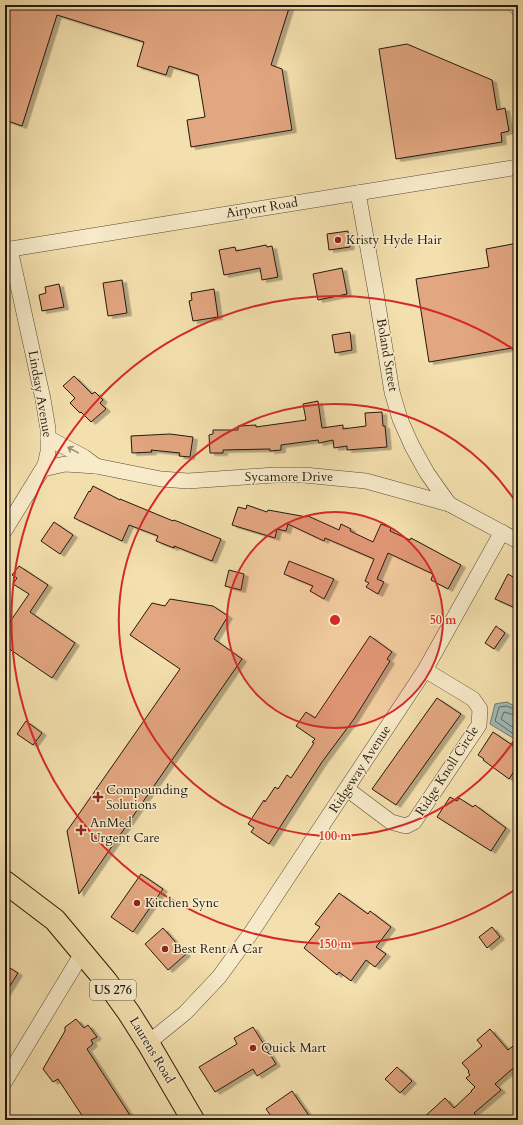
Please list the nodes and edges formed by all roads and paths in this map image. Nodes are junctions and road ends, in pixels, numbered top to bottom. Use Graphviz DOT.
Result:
graph roads {
  1 [pos="518,167"];
  2 [pos="358,193"];
  3 [pos="8,249"];
  4 [pos="48,438"];
  5 [pos="96,466"];
  6 [pos="43,469"];
  7 [pos="450,504"];
  8 [pos="5,530"];
  9 [pos="502,532"];
  10 [pos="518,541"];
  11 [pos="425,670"];
  12 [pos="347,789"];
  13 [pos="5,882"];
  14 [pos="82,952"];
  15 [pos="148,1043"];
  16 [pos="5,1081"];
  17 [pos="193,1120"];
  1 -- 2 [label="street, Airport Road"];
  2 -- 3 [label="street, Airport Road"];
  2 -- 7 [label="street, Boland Street"];
  3 -- 4 [label="street, Lindsay Avenue"];
  5 -- 4 [label="street, Sycamore Drive, one-way"];
  4 -- 6 [label="street, Lindsay Avenue"];
  5 -- 6 [label="street, Sycamore Drive"];
  5 -- 7 [label="street, Sycamore Drive"];
  6 -- 8 [label="street, Lindsay Avenue"];
  7 -- 9 [label="street, Sycamore Drive"];
  9 -- 10 [label="street, Sycamore Drive"];
  9 -- 11 [label="street, Ridgeway Avenue"];
  11 -- 12 [label="street, Ridgeway Avenue"];
  11 -- 12 [label="street, Ridge Knoll Circle"];
  12 -- 15 [label="street, Ridgeway Avenue"];
  13 -- 14 [label="main road, Laurens Road / US 276"];
  14 -- 15 [label="main road, Laurens Road / US 276"];
  14 -- 16 [label="street"];
  15 -- 17 [label="main road, Laurens Road / US 276"];
}
